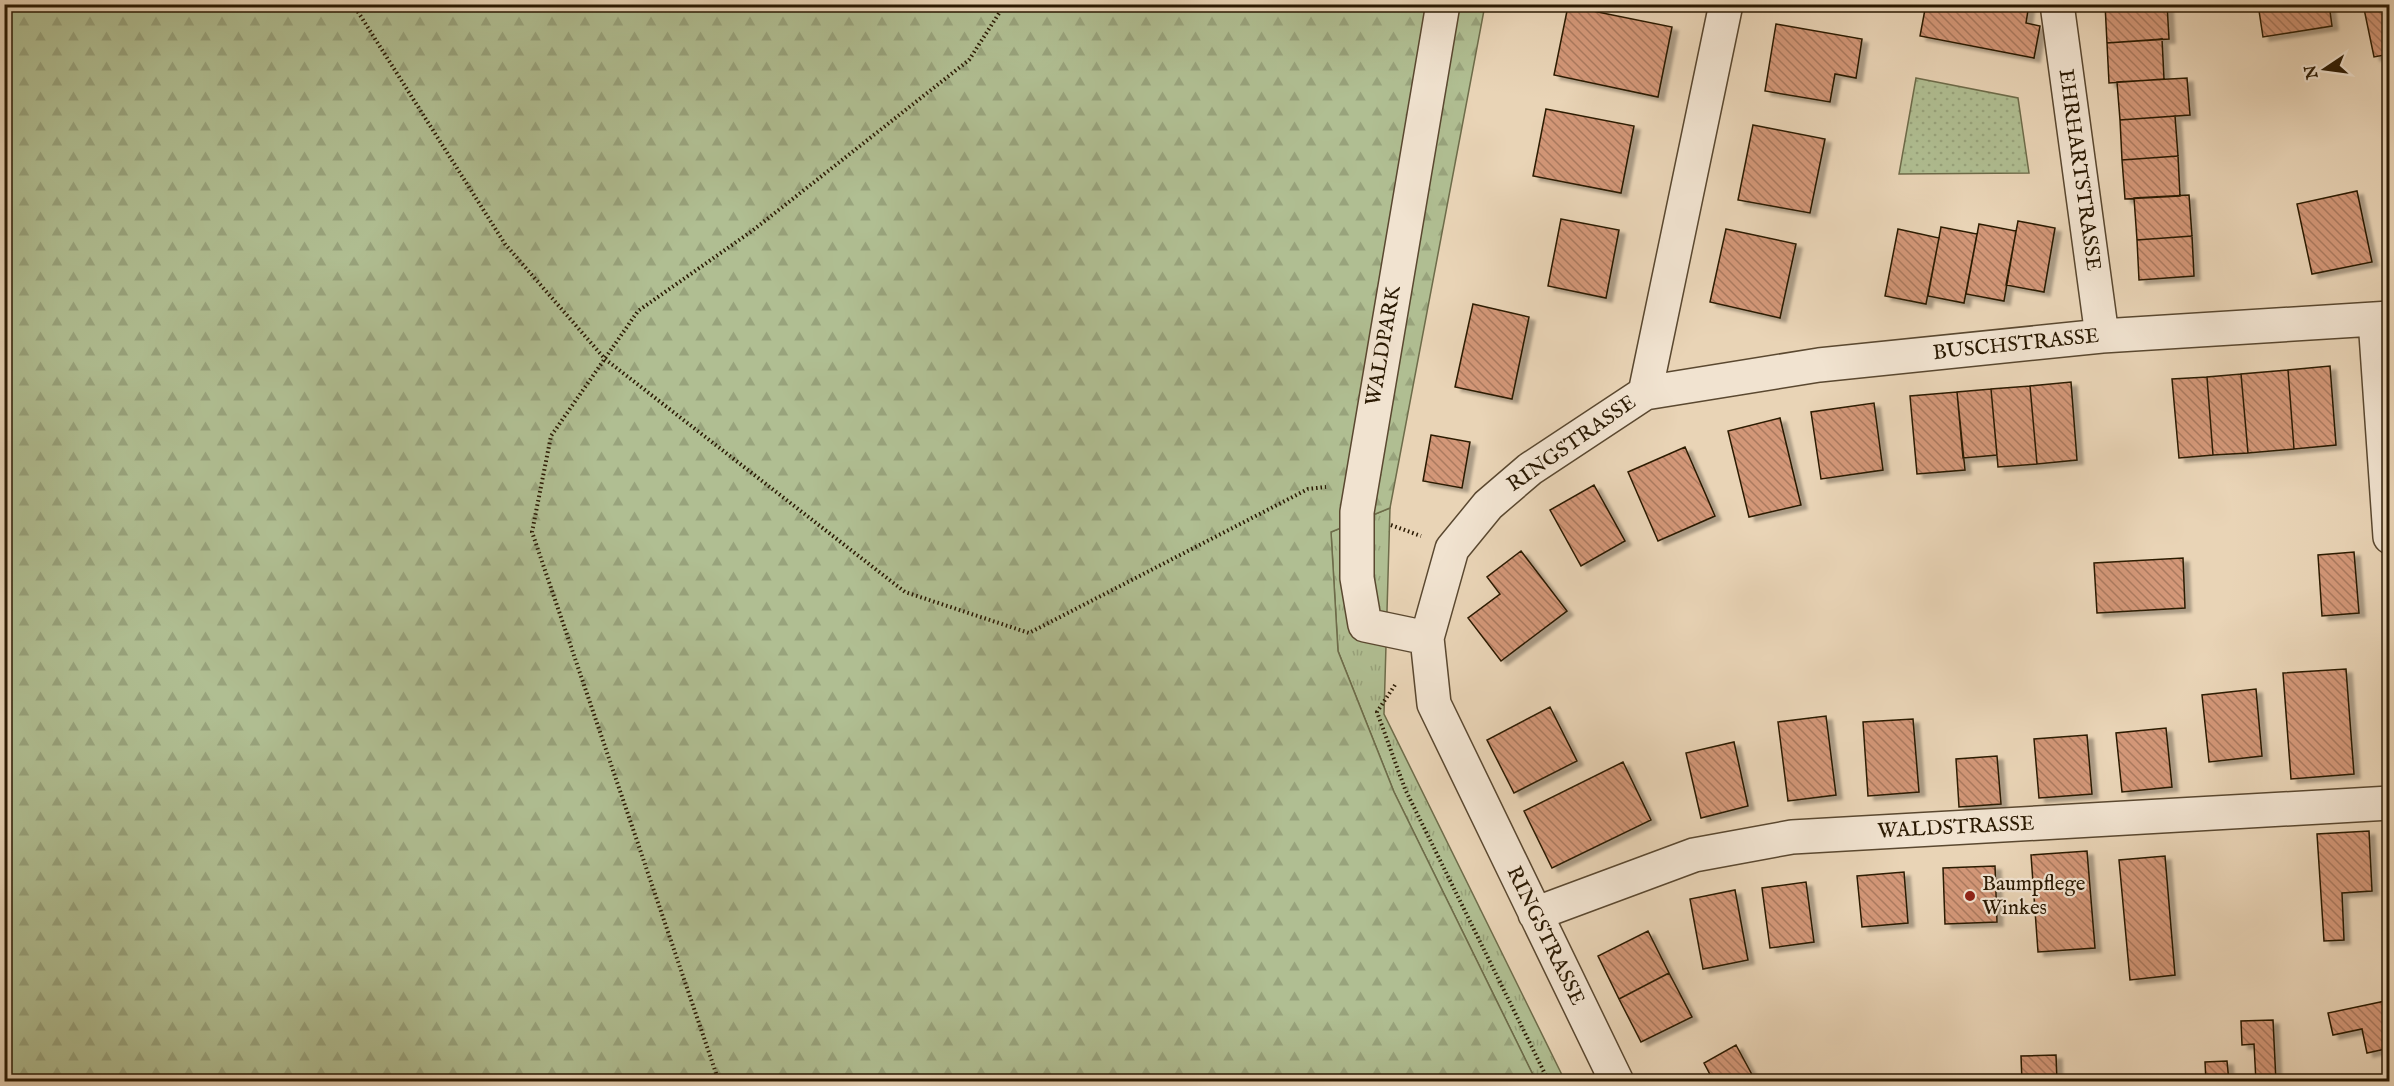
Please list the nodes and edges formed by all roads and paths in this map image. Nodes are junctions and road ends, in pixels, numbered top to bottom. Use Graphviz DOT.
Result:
graph roads {
  1 [pos="353,4"];
  2 [pos="1005,4"];
  3 [pos="1443,4"];
  4 [pos="1726,4"];
  5 [pos="2057,4"];
  6 [pos="2382,319"];
  7 [pos="2102,336"];
  8 [pos="605,359"];
  9 [pos="1645,393"];
  10 [pos="1359,498"];
  11 [pos="2390,537"];
  12 [pos="1452,549"];
  13 [pos="1428,638"];
  14 [pos="1377,712"];
  15 [pos="2390,803"];
  16 [pos="1535,914"];
  17 [pos="719,1082"];
  18 [pos="1549,1082"];
  19 [pos="1617,1082"];
  1 -- 8 [label="path"];
  2 -- 8 [label="path"];
  3 -- 10 [label="street, WALDPARK"];
  4 -- 9 [label="street, RINGSTRASSE"];
  5 -- 7 [label="street, EHRHARTSTRASSE"];
  6 -- 7 [label="street, BUSCHSTRASSE"];
  6 -- 11 [label="street"];
  7 -- 9 [label="street, BUSCHSTRASSE"];
  8 -- 10 [label="path"];
  8 -- 17 [label="path"];
  9 -- 12 [label="street, RINGSTRASSE"];
  10 -- 12 [label="path"];
  10 -- 13 [label="street, WALDPARK"];
  12 -- 13 [label="street, RINGSTRASSE"];
  13 -- 16 [label="street, RINGSTRASSE"];
  14 -- 18 [label="path"];
  15 -- 16 [label="street, WALDSTRASSE"];
  16 -- 19 [label="street, RINGSTRASSE"];
}
